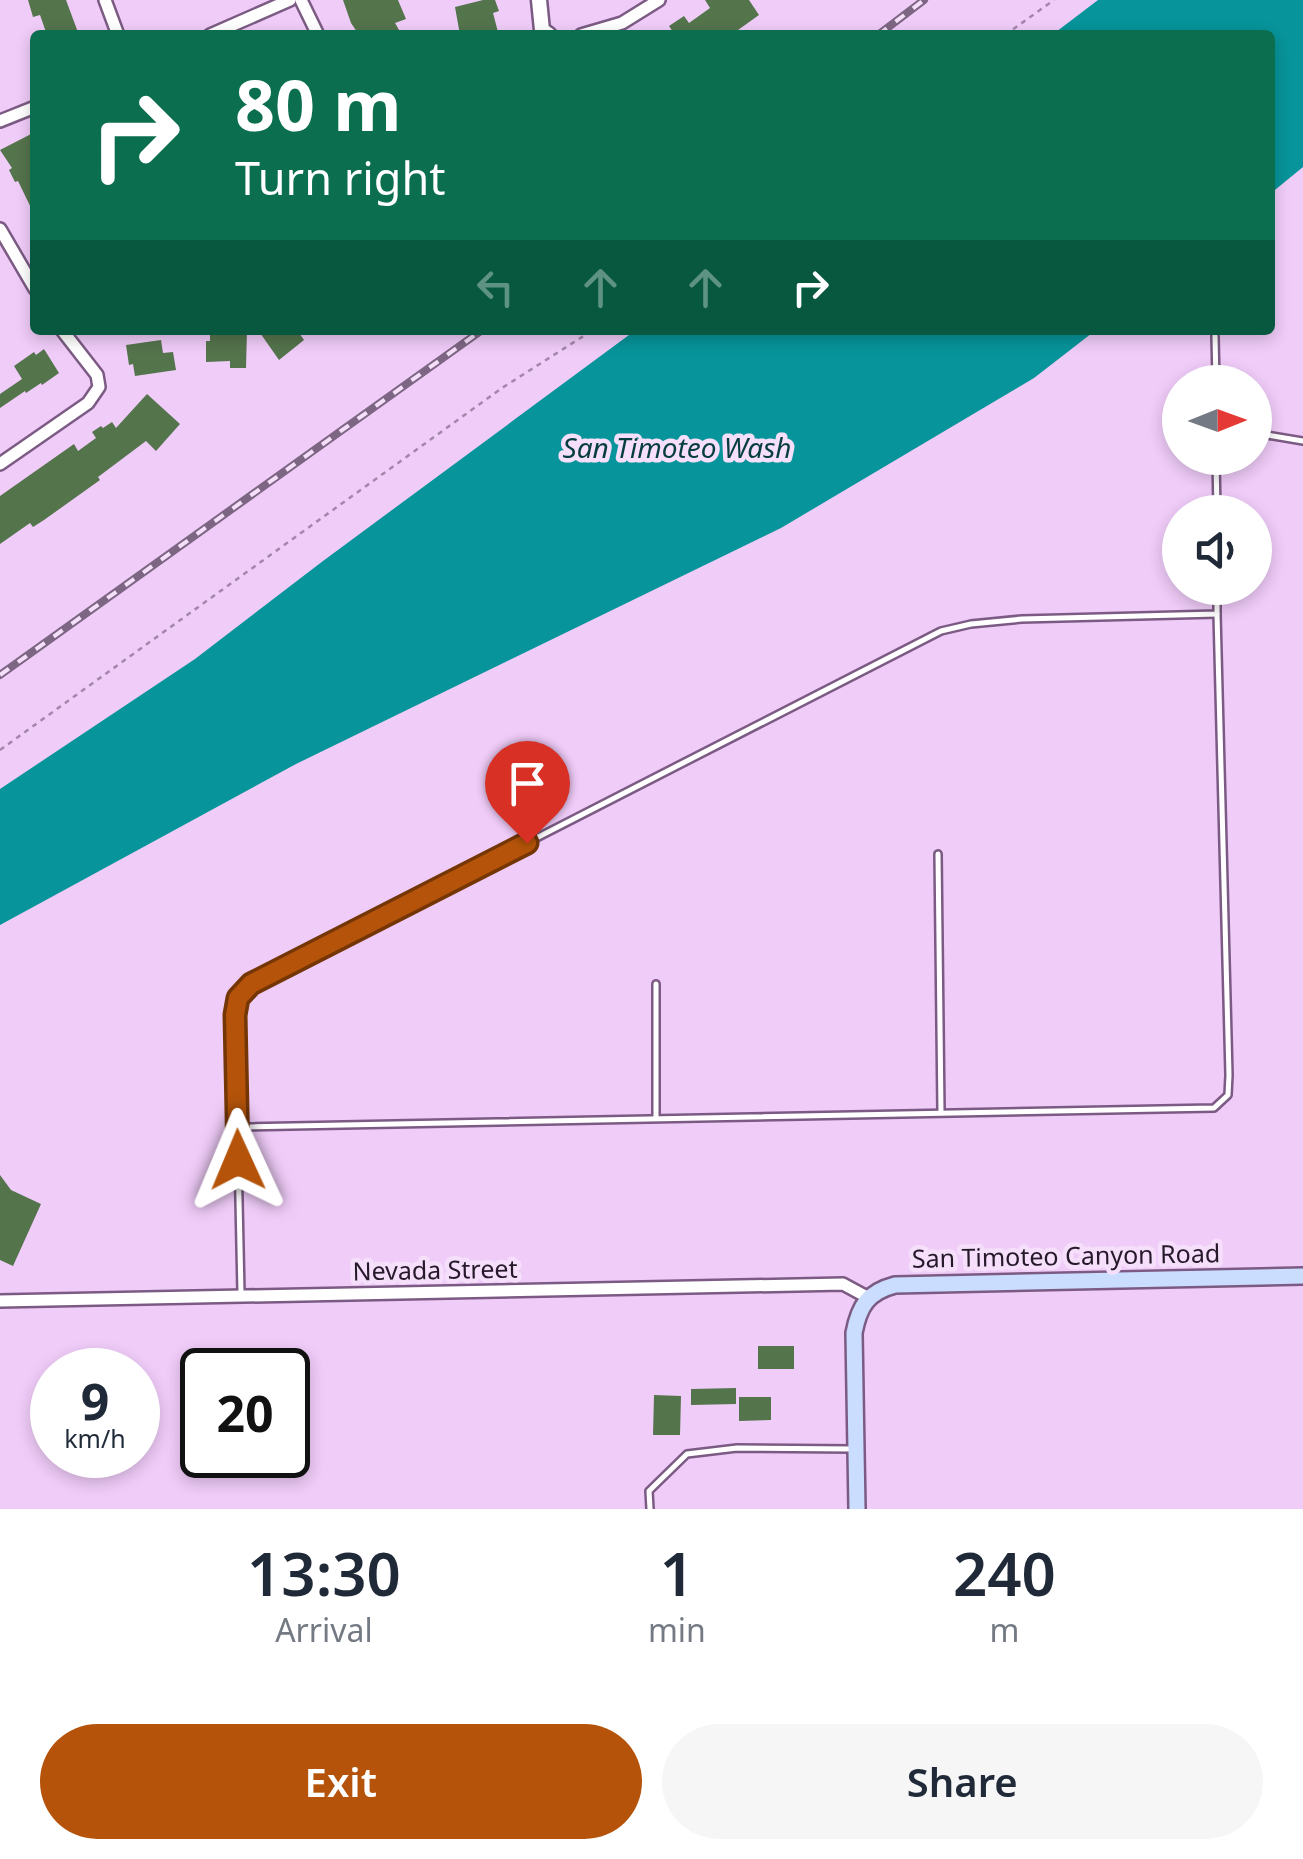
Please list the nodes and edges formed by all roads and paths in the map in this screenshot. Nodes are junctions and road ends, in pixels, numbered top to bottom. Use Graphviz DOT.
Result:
graph roads {
  1 [pos="105,0"];
  2 [pos="290,0"];
  3 [pos="301,0"];
  4 [pos="540,0"];
  5 [pos="659,0"];
  6 [pos="1054,0"];
  7 [pos="116,30"];
  8 [pos="221,30"];
  9 [pos="316,30"];
  10 [pos="542,30"];
  11 [pos="598,30"];
  12 [pos="1012,30"];
  13 [pos="30,109"];
  14 [pos="0,121"];
  15 [pos="0,231"];
  16 [pos="30,281"];
  17 [pos="66,335"];
  18 [pos="584,335"];
  19 [pos="1215,336"];
  20 [pos="1216,365"];
  21 [pos="1272,436"];
  22 [pos="1303,441"];
  23 [pos="0,464"];
  24 [pos="1217,605"];
  25 [pos="1217,614"];
  26 [pos="0,750"];
  27 [pos="938,854"];
  28 [pos="656,984"];
  29 [pos="941,1112"];
  30 [pos="656,1118"];
  31 [pos="238,1126"];
  32 [pos="1303,1276"];
  33 [pos="241,1296"];
  34 [pos="867,1297"];
  35 [pos="0,1301"];
  36 [pos="856,1449"];
  37 [pos="650,1509"];
  38 [pos="857,1509"];
  1 -- 7 [label="street"];
  2 -- 8 [label="street"];
  3 -- 9 [label="street"];
  4 -- 10 [label="street"];
  5 -- 11 [label="street"];
  6 -- 12 [label="path"];
  13 -- 14 [label="street"];
  15 -- 16 [label="street"];
  17 -- 23 [label="street"];
  18 -- 26 [label="path"];
  19 -- 20 [label="lane"];
  21 -- 22 [label="lane"];
  24 -- 25 [label="lane"];
  25 -- 29 [label="lane"];
  25 -- 31 [label="lane"];
  27 -- 29 [label="lane"];
  28 -- 30 [label="lane"];
  29 -- 30 [label="lane"];
  30 -- 31 [label="lane"];
  31 -- 33 [label="lane"];
  32 -- 34 [label="main road, San Timoteo Canyon Road"];
  33 -- 34 [label="street, Nevada Street"];
  33 -- 35 [label="street, Nevada Street"];
  34 -- 36 [label="main road"];
  36 -- 37 [label="lane"];
  36 -- 38 [label="main road"];
}
